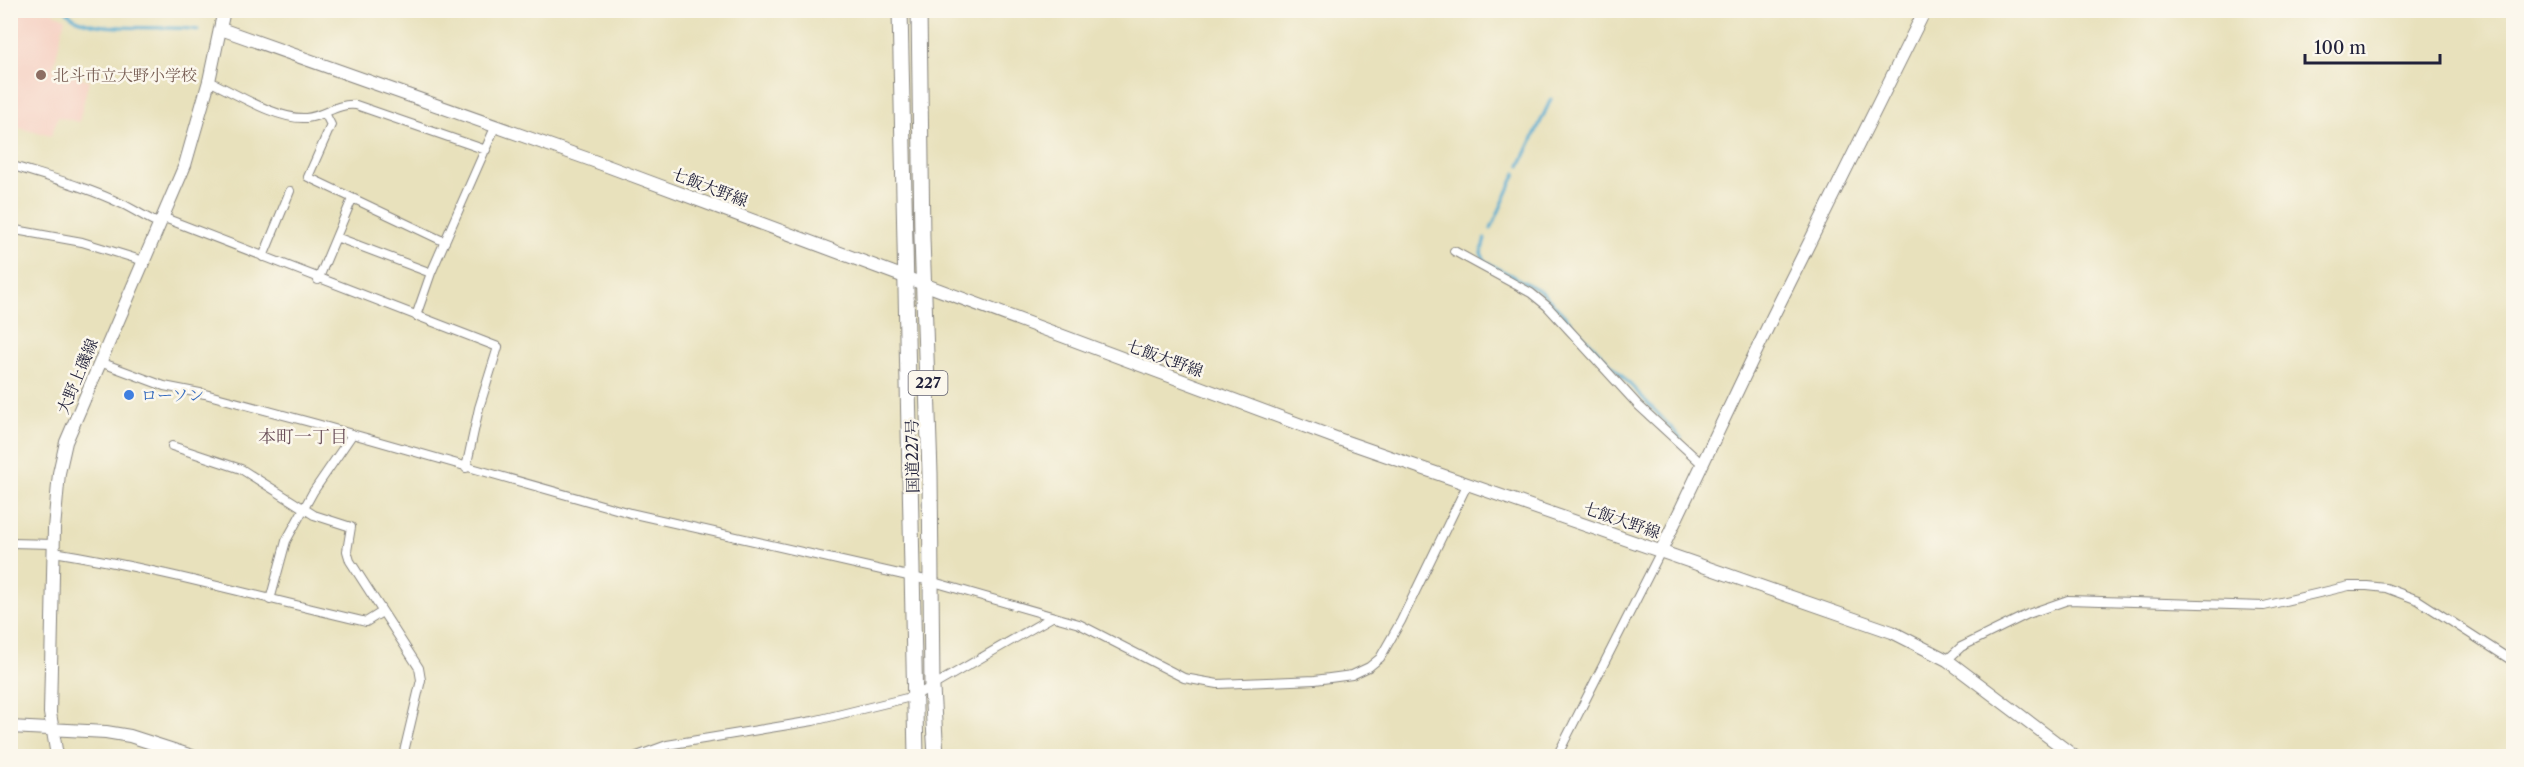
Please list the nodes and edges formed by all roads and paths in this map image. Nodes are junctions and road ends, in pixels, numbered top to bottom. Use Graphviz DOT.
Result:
graph roads {
  1 [pos="224,10"];
  2 [pos="900,10"];
  3 [pos="919,10"];
  4 [pos="1925,10"];
  5 [pos="221,29"];
  6 [pos="209,81"];
  7 [pos="325,113"];
  8 [pos="496,125"];
  9 [pos="486,150"];
  10 [pos="10,165"];
  11 [pos="290,192"];
  12 [pos="352,199"];
  13 [pos="161,220"];
  14 [pos="10,229"];
  15 [pos="336,237"];
  16 [pos="445,242"];
  17 [pos="1454,251"];
  18 [pos="263,257"];
  19 [pos="144,261"];
  20 [pos="431,273"];
  21 [pos="318,279"];
  22 [pos="908,279"];
  23 [pos="924,285"];
  24 [pos="416,316"];
  25 [pos="100,362"];
  26 [pos="352,435"];
  27 [pos="171,446"];
  28 [pos="1701,463"];
  29 [pos="466,468"];
  30 [pos="1468,483"];
  31 [pos="304,507"];
  32 [pos="10,543"];
  33 [pos="54,548"];
  34 [pos="1661,551"];
  35 [pos="913,577"];
  36 [pos="930,581"];
  37 [pos="270,600"];
  38 [pos="382,612"];
  39 [pos="1052,617"];
  40 [pos="1947,660"];
  41 [pos="2514,662"];
  42 [pos="932,688"];
  43 [pos="915,696"];
  44 [pos="10,727"];
  45 [pos="53,730"];
  46 [pos="57,756"];
  47 [pos="192,756"];
  48 [pos="403,756"];
  49 [pos="637,756"];
  50 [pos="916,756"];
  51 [pos="936,756"];
  52 [pos="1557,756"];
  53 [pos="2074,756"];
  1 -- 5 [label="main road, 大野上磯線"];
  2 -- 22 [label="highway, 国道227号 / 227"];
  3 -- 23 [label="highway, 国道227号 / 227"];
  4 -- 28 [label="main road"];
  5 -- 6 [label="main road, 大野上磯線"];
  5 -- 8 [label="main road, 七飯大野線"];
  6 -- 7 [label="street"];
  6 -- 13 [label="main road, 大野上磯線"];
  7 -- 9 [label="street"];
  7 -- 12 [label="street"];
  8 -- 9 [label="street"];
  8 -- 22 [label="main road, 七飯大野線"];
  9 -- 16 [label="street"];
  10 -- 13 [label="street"];
  11 -- 18 [label="street"];
  12 -- 15 [label="street"];
  12 -- 16 [label="street"];
  13 -- 18 [label="street"];
  13 -- 19 [label="main road, 大野上磯線"];
  14 -- 19 [label="street"];
  15 -- 20 [label="street"];
  15 -- 21 [label="street"];
  16 -- 20 [label="street"];
  17 -- 28 [label="street"];
  18 -- 21 [label="street"];
  19 -- 25 [label="main road, 大野上磯線"];
  20 -- 24 [label="street"];
  21 -- 24 [label="street"];
  22 -- 23 [label="main road, 七飯大野線"];
  22 -- 35 [label="highway, 国道227号 / 227"];
  23 -- 30 [label="main road, 七飯大野線"];
  23 -- 36 [label="highway, 国道227号 / 227"];
  24 -- 29 [label="street"];
  25 -- 26 [label="street"];
  25 -- 33 [label="main road, 大野上磯線"];
  26 -- 29 [label="street"];
  26 -- 31 [label="street"];
  27 -- 31 [label="street"];
  28 -- 34 [label="main road"];
  29 -- 35 [label="street"];
  30 -- 34 [label="main road, 七飯大野線"];
  30 -- 39 [label="street"];
  31 -- 37 [label="street"];
  31 -- 38 [label="street"];
  32 -- 33 [label="street"];
  33 -- 37 [label="street"];
  33 -- 45 [label="main road, 大野上磯線"];
  34 -- 40 [label="main road, 七飯大野線"];
  34 -- 52 [label="street"];
  35 -- 36 [label="street"];
  35 -- 43 [label="highway, 国道227号 / 227"];
  36 -- 39 [label="street"];
  36 -- 42 [label="highway, 国道227号 / 227"];
  37 -- 38 [label="street"];
  38 -- 48 [label="street"];
  39 -- 42 [label="street"];
  40 -- 41 [label="street"];
  40 -- 53 [label="main road, 七飯大野線"];
  42 -- 43 [label="street"];
  42 -- 51 [label="highway, 国道227号 / 227"];
  43 -- 49 [label="street"];
  43 -- 50 [label="highway, 国道227号 / 227"];
  44 -- 45 [label="main road"];
  45 -- 46 [label="main road, 大野上磯線"];
  45 -- 47 [label="main road"];
}
